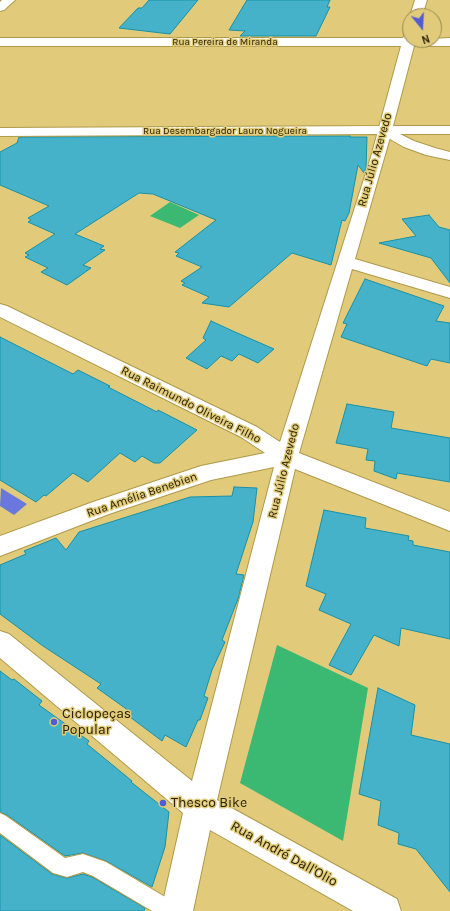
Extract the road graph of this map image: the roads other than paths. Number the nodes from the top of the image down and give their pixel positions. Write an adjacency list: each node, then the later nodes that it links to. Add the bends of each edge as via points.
1 (9, 0): 2 (street)
2 (0, 8)
3 (402, 39): 4 (street, Rua Pereira de Miranda)
4 (0, 42)
5 (407, 48): 6 (street, Rua Júlio Azevedo)
6 (384, 130): 7 (street, Rua Desembargador Lauro Nogueira); 8 (street, Rua Desembargador Lauro Nogueira); 9 (street, via 409,144); 10 (street, Rua Júlio Azevedo)
7 (450, 130)
8 (0, 132)
9 (450, 156)
10 (345, 261): 11 (street); 13 (street, Rua Júlio Azevedo)
11 (450, 293)
12 (0, 310): 13 (street, Rua Raimundo Oliveira Filho, via 249,432)
13 (287, 457): 14 (street, Rua Raimundo Oliveira Filho); 15 (street, Rua Amélia Benebien, via 209,472 101,508); 17 (street, Rua Júlio Azevedo)
14 (450, 522)
15 (0, 546)
16 (0, 642): 17 (street, Rua André Dall'Olio)
17 (200, 806): 20 (street, Rua Júlio Azevedo); 21 (street, Rua André Dall'Olio)
18 (0, 822): 19 (lane, via 60,866 68,868 83,863 100,870)
19 (170, 911)
20 (176, 911)
21 (385, 911)

